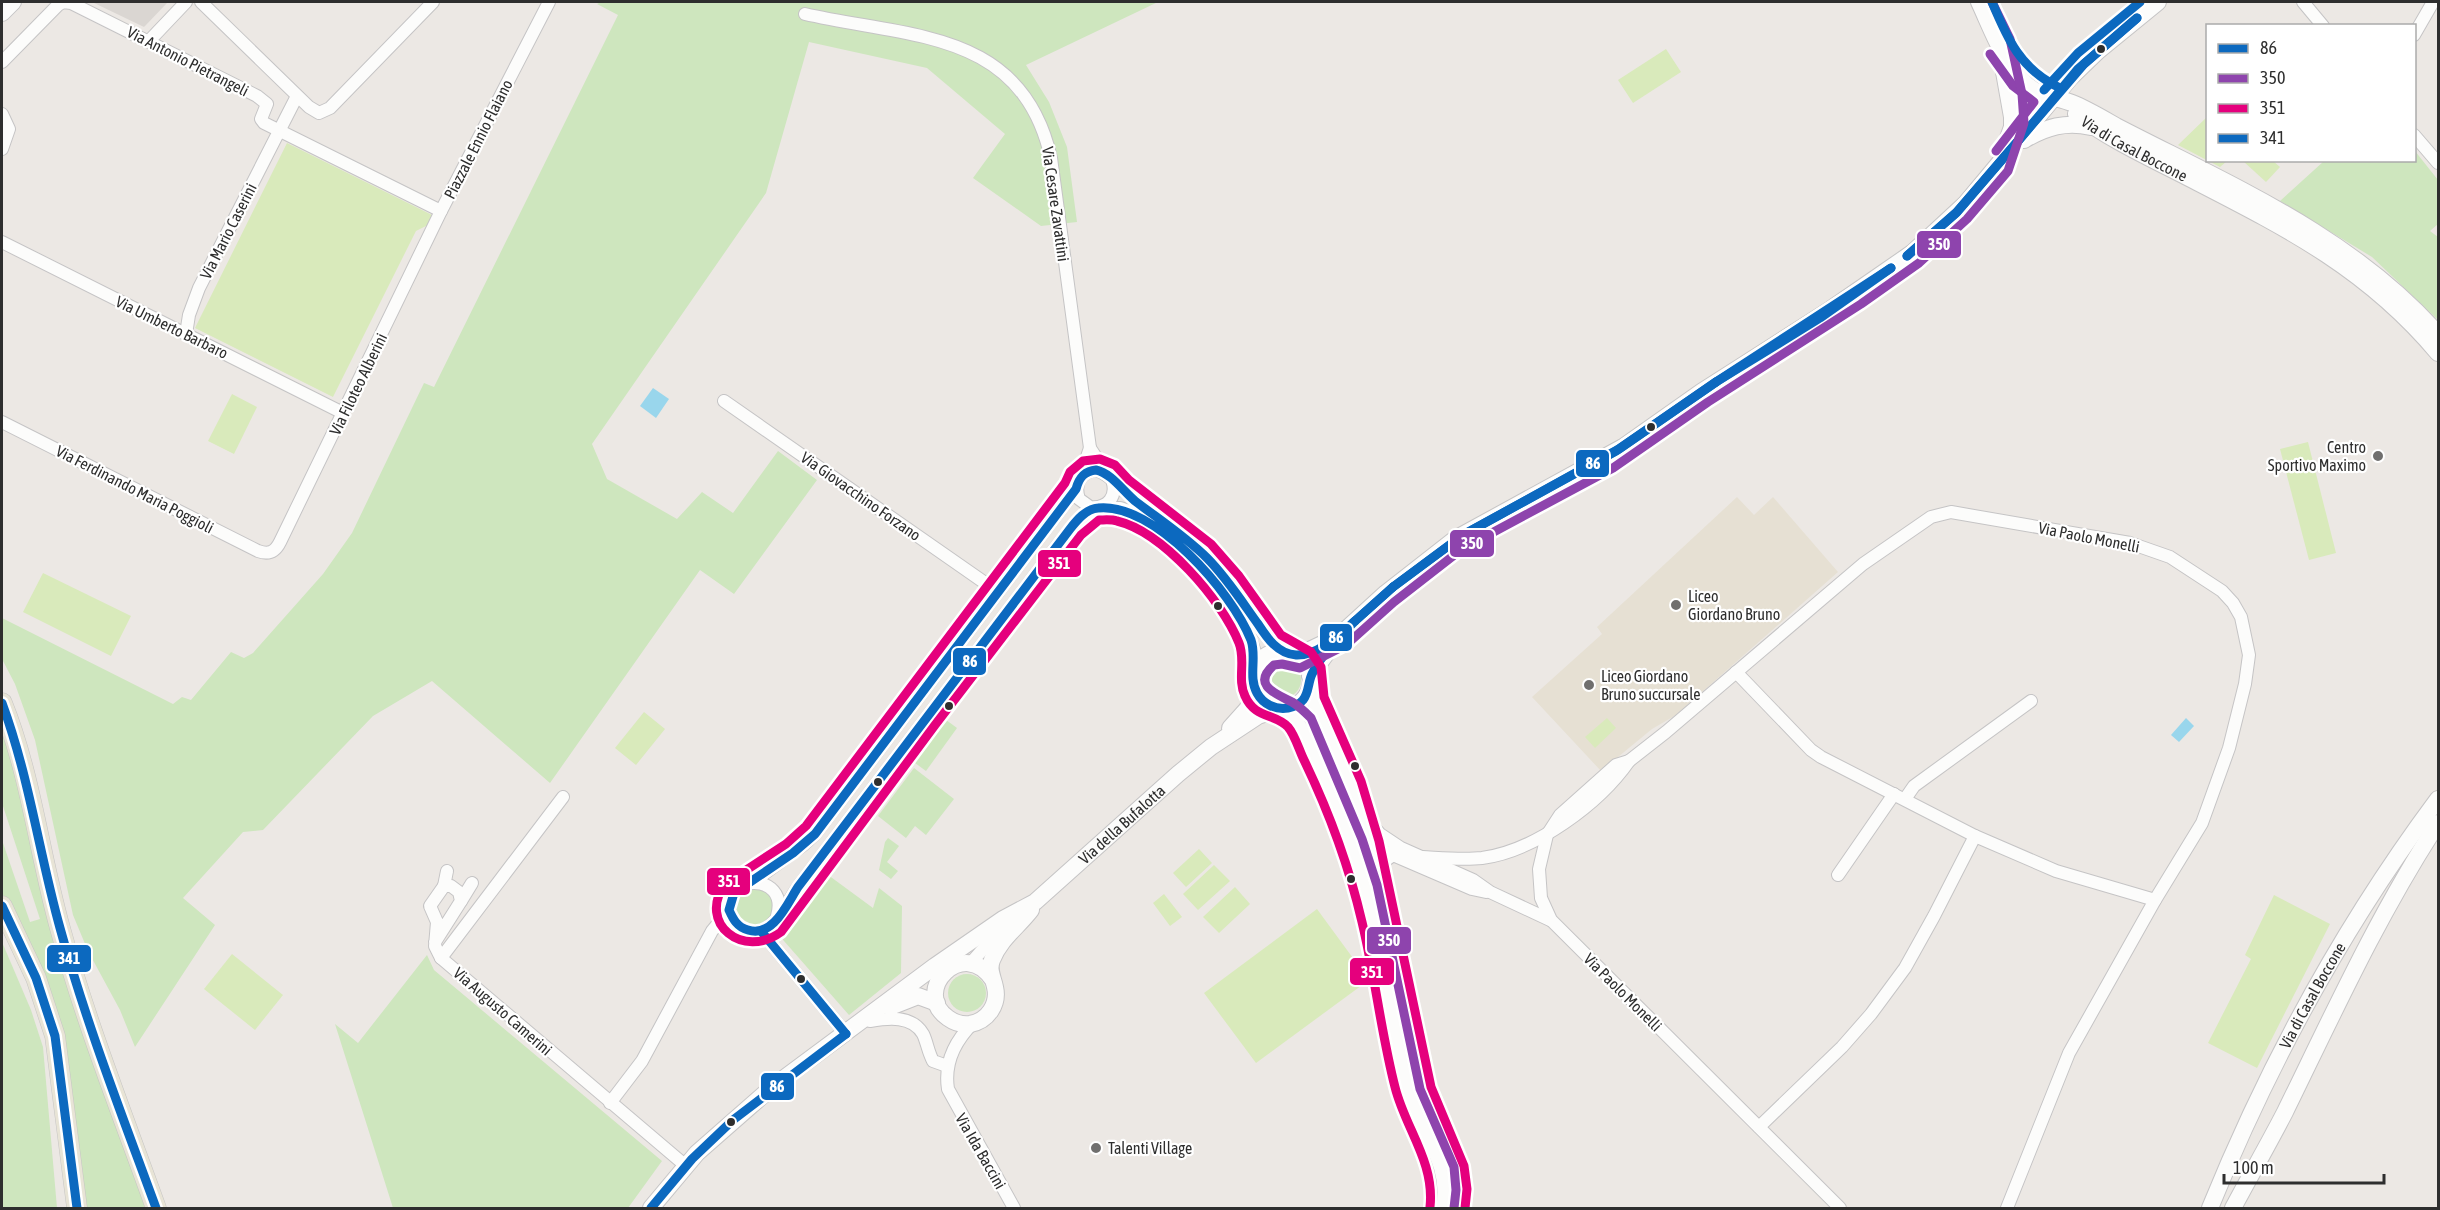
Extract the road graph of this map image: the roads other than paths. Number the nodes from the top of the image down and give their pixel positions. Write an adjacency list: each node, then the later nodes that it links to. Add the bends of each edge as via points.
1 (13, 2): 10 (street)
2 (186, 2): 14 (street)
3 (201, 2): 17 (street)
4 (434, 2): 17 (street, via 330,108 319,113)
5 (549, 2): 27 (street, Piazzale Ennio Flaiano)
6 (1979, 2): 15 (street)
7 (2158, 2): 18 (street, via 2086,62)
8 (2303, 2): 12 (street)
9 (2433, 2): 13 (street)
10 (2, 13)
11 (805, 14): 35 (street, Via Cesare Zavattini, via 955,45 1002,71 1026,99 1041,125 1051,158)
12 (2321, 24)
13 (2416, 33)
14 (149, 41): 16 (street, Via Antonio Pietrangeli, via 65,2); 21 (street, Via Antonio Pietrangeli, via 261,98 267,106 262,121)
15 (1998, 42): 18 (street, via 2025,83); 26 (street, via 2012,117)
16 (2, 62)
17 (297, 96): 21 (street, Via Mario Caserini)
18 (2053, 98): 20 (street, Via di Casal Boccone); 23 (street); 30 (street, Via di Casal Boccone, via 2085,110 2309,227 2377,275)
19 (2, 114): 24 (street, via 9,131)
20 (2094, 128): 23 (street, via 2054,126); 31 (street, Via di Casal Boccone, via 2333,257 2383,296)
21 (278, 131): 27 (street, Piazzale Ennio Flaiano); 29 (street, Via Mario Caserini, via 199,288)
22 (2416, 136): 25 (street)
23 (2015, 145): 26 (street)
24 (2, 149)
25 (2439, 164)
26 (1998, 165): 41 (street, via 1959,210 1892,267 1623,447 1455,539)
27 (441, 211): 33 (street, Via Filoteo Alberini)
28 (2, 242): 29 (street, Via Umberto Barbaro)
29 (186, 334): 33 (street, Via Umberto Barbaro)
30 (2439, 334)
31 (2439, 353)
32 (724, 401): 40 (street, Via Giovacchino Forzano)
33 (343, 413): 39 (street, Via Filoteo Alberini, via 280,542)
34 (2, 422): 39 (street, Via Ferdinando Maria Poggioli, via 258,551)
35 (1090, 448): 36 (street, Via Cesare Zavattini); 37 (street, Via Cesare Zavattini)
36 (1110, 478): 37 (street, via 1091,471); 38 (street, via 1113,496); 42 (street, Via Cesare Zavattini, via 1203,554 1269,640)
37 (1078, 484): 38 (street, via 1083,504); 40 (street, Via Cesare Zavattini)
38 (1097, 508): 44 (street, via 1120,508 1135,513 1197,563 1229,601 1249,635 1255,657); 77 (street, via 1080,519 1057,546)
39 (270, 553)
40 (998, 592): 68 (street, Via Cesare Zavattini, via 812,837)
41 (1340, 635): 42 (street); 45 (street)
42 (1290, 654): 44 (street, via 1272,653 1257,666); 45 (street, via 1306,664)
43 (1736, 672): 55 (street, via 1811,750); 59 (street, Via Paolo Monelli); 71 (street, Via Paolo Monelli, via 1848,575 1939,513 1960,513 2130,543 2170,557 2222,591 2233,603 2241,617 2249,655 2229,748 2214,791 2197,832)
44 (1254, 675): 46 (street)
45 (1310, 682): 49 (street, via 1298,704); 51 (street, via 1320,719)
46 (1256, 692): 49 (street, via 1265,704); 50 (street, Via della Bufalotta, via 1243,714)
47 (2031, 701): 55 (street)
48 (2, 703): 95 (main road, via 25,775 59,926)
49 (1279, 709): 50 (street, Via della Bufalotta, via 1258,716); 52 (street, via 1300,724)
50 (1211, 747): 73 (street, Via della Bufalotta)
51 (1340, 761): 52 (street); 57 (street)
52 (1322, 771): 53 (street)
53 (1328, 785): 61 (street, via 1343,804 1356,836); 98 (street, via 1366,889 1409,1093 1442,1168)
54 (563, 797): 81 (street, Via Augusto Camerini)
55 (1899, 797): 60 (street); 66 (street)
56 (2439, 798): 102 (street, Via di Casal Boccone, via 2369,897 2322,974 2283,1047)
57 (1358, 810): 61 (street); 63 (street, via 1386,839)
58 (2439, 823): 103 (street, Via di Casal Boccone, via 2410,866 2351,975)
59 (1548, 835): 63 (street, via 1482,858); 78 (street, Via Paolo Monelli, via 1539,878 1543,906)
60 (1975, 836): 71 (street, via 2056,871); 92 (street, via 1905,968 1842,1047)
61 (1367, 844): 62 (street); 65 (street)
62 (1393, 855): 65 (street); 70 (street, via 1472,889)
63 (1422, 857): 70 (street)
64 (447, 872): 69 (street)
65 (1373, 873): 99 (street, via 1419,1092 1452,1169)
66 (1838, 875)
67 (472, 883): 72 (street)
68 (751, 883): 76 (street, via 733,894); 77 (street, via 762,884 774,892)
69 (444, 886): 72 (street, via 457,890); 80 (street, via 430,906 437,922)
70 (1490, 892): 78 (street)
71 (2155, 900): 101 (street, Via Paolo Monelli, via 2069,1053)
72 (461, 901): 80 (street)
73 (1035, 902): 75 (street, Via della Bufalotta); 84 (street, Via della Bufalotta, via 999,946 990,967)
74 (2, 906): 94 (main road, via 36,978 55,1036)
75 (1016, 912): 82 (street, Via della Bufalotta); 85 (street, Via della Bufalotta)
76 (730, 915): 79 (street, via 743,929); 91 (street, via 712,931 642,1061)
77 (777, 916): 79 (street)
78 (1551, 920): 92 (street, Via Paolo Monelli)
79 (761, 931): 89 (street)
80 (435, 942): 81 (street)
81 (441, 958): 91 (street, Via Augusto Camerini)
82 (970, 964): 83 (street, Via della Bufalotta, via 954,966); 84 (street, via 984,970)
83 (943, 973): 85 (street, Via della Bufalotta); 86 (street, via 935,990)
84 (993, 980): 88 (street, Via della Bufalotta, via 993,1008)
85 (901, 990): 89 (street, Via della Bufalotta)
86 (937, 1003): 87 (street, Via della Bufalotta, via 922,997 909,998); 88 (street, via 952,1021)
87 (870, 1021): 89 (street, Via della Bufalotta); 90 (street, via 894,1018 911,1023 923,1034 933,1061)
88 (973, 1023): 90 (street, via 958,1040)
89 (846, 1034): 93 (street, Via della Bufalotta, via 759,1097)
90 (947, 1066): 97 (street, Via Ida Baccini, via 949,1093)
91 (610, 1103): 93 (street, Via Augusto Camerini)
92 (1759, 1127): 100 (street, Via Paolo Monelli)
93 (686, 1166): 96 (street, Via della Bufalotta)
94 (77, 1209)
95 (156, 1209)
96 (651, 1209)
97 (1014, 1209)
98 (1442, 1209)
99 (1453, 1209)
100 (1840, 1209)
101 (2007, 1209)
102 (2210, 1209)
103 (2233, 1209)

